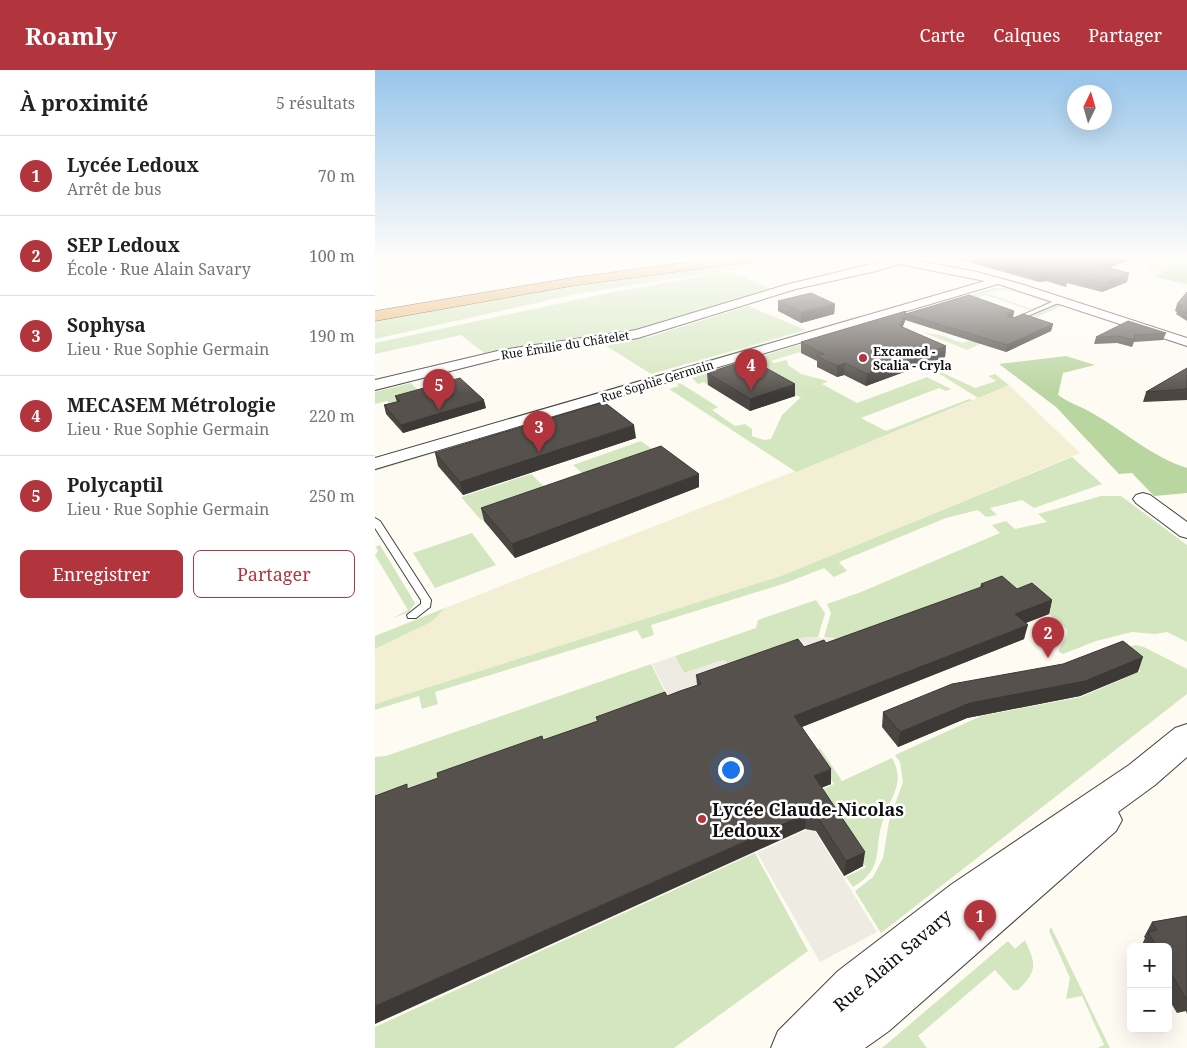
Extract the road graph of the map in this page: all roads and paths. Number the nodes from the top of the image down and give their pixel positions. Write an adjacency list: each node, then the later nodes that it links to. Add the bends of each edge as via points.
1 (445, 303): 6 (highway)
2 (738, 303): 9 (street, Rue Émilie du Châtelet, via 655,331 503,356)
3 (920, 303): 10 (street, Rue Sophie Germain)
4 (1055, 303): 7 (lane)
5 (1069, 303): 8 (street)
6 (375, 317)
7 (1010, 322)
8 (1187, 342)
9 (375, 385)
10 (375, 464)
11 (1143, 498): 13 (street)
12 (375, 522): 14 (lane, via 426,600 426,605)
13 (1187, 532)
14 (412, 615)
15 (1187, 737): 16 (street, Rue Alain Savary)
16 (1142, 775): 17 (street, Rue Alain Savary, via 966,898 854,987); 18 (street, Rue Alain Savary, via 1128,798 1009,901 873,1016)
17 (795, 1048)
18 (824, 1048)

